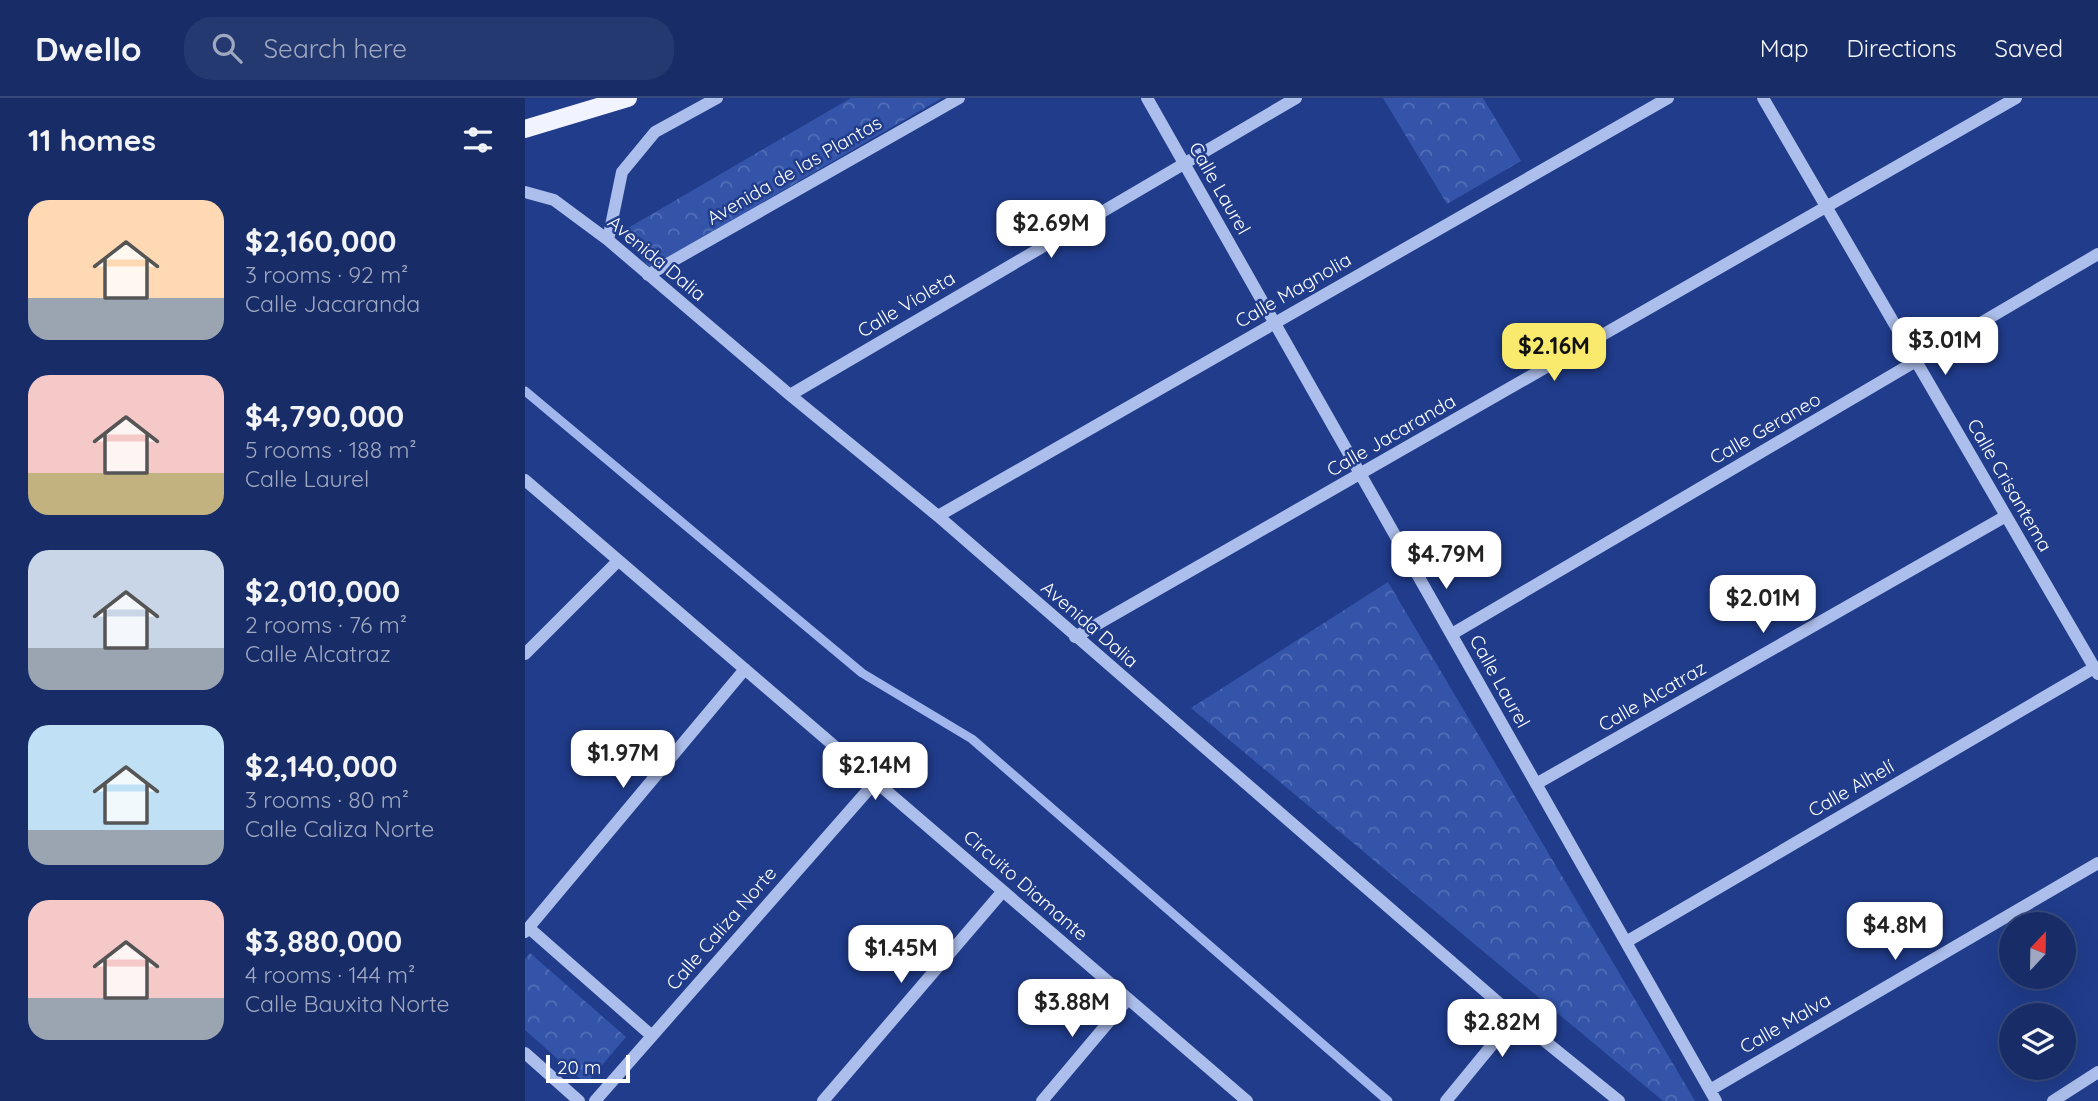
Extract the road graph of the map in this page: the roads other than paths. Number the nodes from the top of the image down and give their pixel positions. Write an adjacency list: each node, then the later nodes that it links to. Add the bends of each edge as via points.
1 (628, 98): 9 (main road)
2 (717, 98): 13 (street, via 655,132 622,172)
3 (959, 98): 15 (street, Avenida de las Plantas)
4 (1147, 98): 10 (street, Calle Laurel)
5 (1296, 98): 10 (street, Calle Violeta)
6 (1668, 98): 16 (street, Calle Magnolia)
7 (1763, 98): 12 (street, Calle Crisantema)
8 (2016, 98): 12 (street, Calle Jacaranda)
9 (525, 129)
10 (1184, 163): 16 (street, Calle Laurel); 18 (street, Calle Violeta)
11 (525, 192): 13 (street, Avenida Dalia, via 554,200)
12 (1827, 208): 17 (street, Calle Crisantema); 19 (street, Calle Jacaranda)
13 (608, 240): 15 (street, Avenida Dalia)
14 (2098, 254): 17 (street, Calle Geraneo)
15 (648, 275): 18 (street, Avenida Dalia)
16 (1275, 323): 19 (street, Calle Laurel); 21 (street, Calle Magnolia)
17 (1916, 362): 22 (street, Calle Crisantema); 24 (street, Calle Geraneo)
18 (790, 395): 21 (street, Avenida Dalia)
19 (1361, 475): 24 (street, Calle Laurel); 25 (street, Calle Jacaranda)
20 (525, 480): 23 (street, Circuito Diamante)
21 (938, 516): 25 (street, Avenida Dalia)
22 (2006, 516): 28 (street, Calle Crisantema); 30 (street, Calle Alcatraz)
23 (618, 561): 26 (street); 27 (street, Circuito Diamante)
24 (1452, 635): 30 (street, Calle Laurel)
25 (1075, 637): 36 (street, Avenida Dalia)
26 (525, 654)
27 (745, 668): 29 (street, Circuito Diamante); 33 (street)
28 (2096, 671): 34 (street, Calle Alhelí)
29 (876, 781): 32 (street, Circuito Diamante); 37 (street, Calle Caliza Norte)
30 (1536, 784): 34 (street, Calle Laurel)
31 (2098, 863): 40 (street, Calle Malva)
32 (1003, 891): 35 (street, Circuito Diamante); 43 (street)
33 (527, 930): 37 (street)
34 (1626, 942): 40 (street, Calle Laurel)
35 (1128, 999): 44 (street); 45 (street, Circuito Diamante)
36 (1515, 1017): 46 (street); 47 (street, Avenida Dalia)
37 (652, 1036): 42 (street, Calle Caliza Norte)
38 (525, 1053): 41 (street)
39 (2098, 1072): 48 (street)
40 (1713, 1095)
41 (579, 1101)
42 (596, 1101)
43 (823, 1101)
44 (1042, 1101)
45 (1247, 1101)
46 (1446, 1101)
47 (1619, 1101)
48 (2053, 1101)

